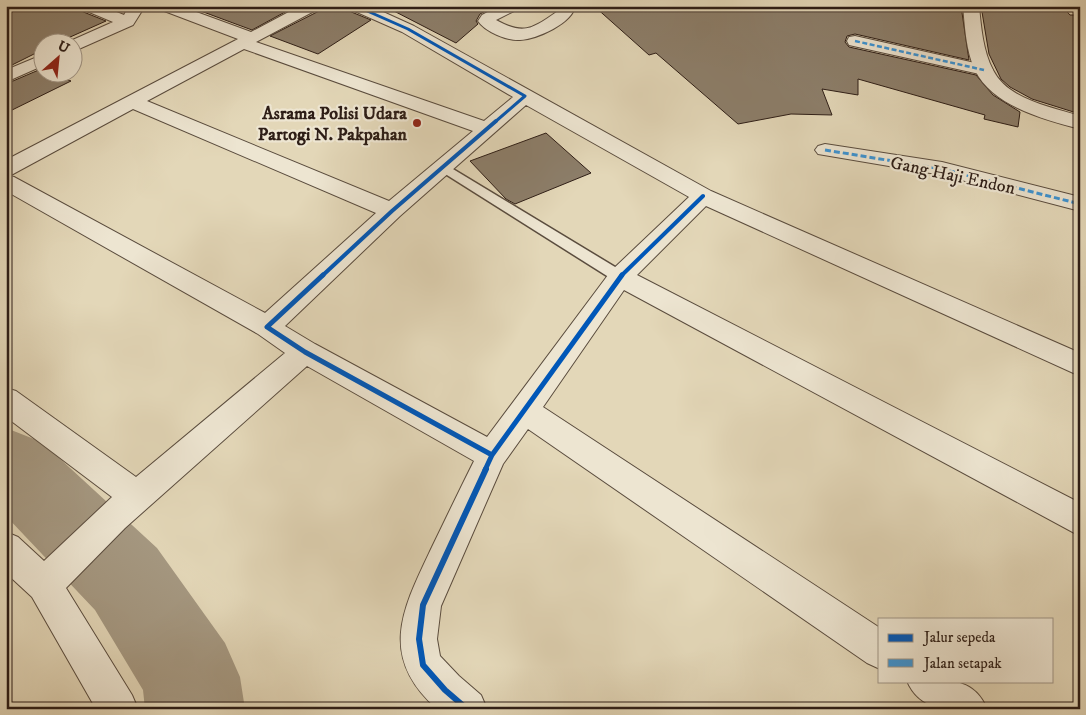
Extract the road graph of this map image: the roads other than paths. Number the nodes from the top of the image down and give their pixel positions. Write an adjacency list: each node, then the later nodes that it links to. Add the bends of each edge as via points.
1 (88, 6): 9 (street)
2 (137, 6): 9 (street)
3 (165, 6): 10 (street)
4 (312, 6): 10 (street)
5 (356, 6): 16 (street, via 408,29)
6 (512, 6): 7 (street, via 486,21 513,35 522,36 566,14)
7 (567, 6)
8 (971, 6): 14 (street, via 975,40)
9 (127, 22): 12 (street)
10 (247, 40): 17 (street); 19 (street)
11 (855, 41): 14 (street)
12 (82, 42)
13 (32, 65): 15 (street)
14 (984, 70): 18 (street, via 1002,91 1018,101)
15 (6, 77)
16 (525, 96): 19 (street); 24 (street)
17 (132, 102): 22 (street); 26 (street)
18 (1080, 123)
19 (487, 129): 21 (street)
20 (825, 150): 25 (street, Gang Haji Endon, via 942,169)
21 (442, 167): 26 (street); 27 (lane)
22 (6, 169)
23 (6, 182): 28 (street)
24 (703, 196): 27 (street); 30 (street)
25 (1080, 204)
26 (392, 211): 28 (street)
27 (620, 277): 32 (street); 35 (street)
28 (267, 327): 29 (street)
29 (305, 352): 33 (street); 34 (street)
30 (1080, 365)
31 (6, 400): 34 (street)
32 (524, 411): 33 (street); 38 (street)
33 (492, 455): 41 (street, via 423,605 419,639 423,665)
34 (125, 507): 37 (street)
35 (1080, 520)
36 (6, 549): 37 (street)
37 (52, 578): 40 (street)
38 (878, 649)
39 (927, 682): 42 (street)
40 (118, 709)
41 (466, 709)
42 (967, 709)

